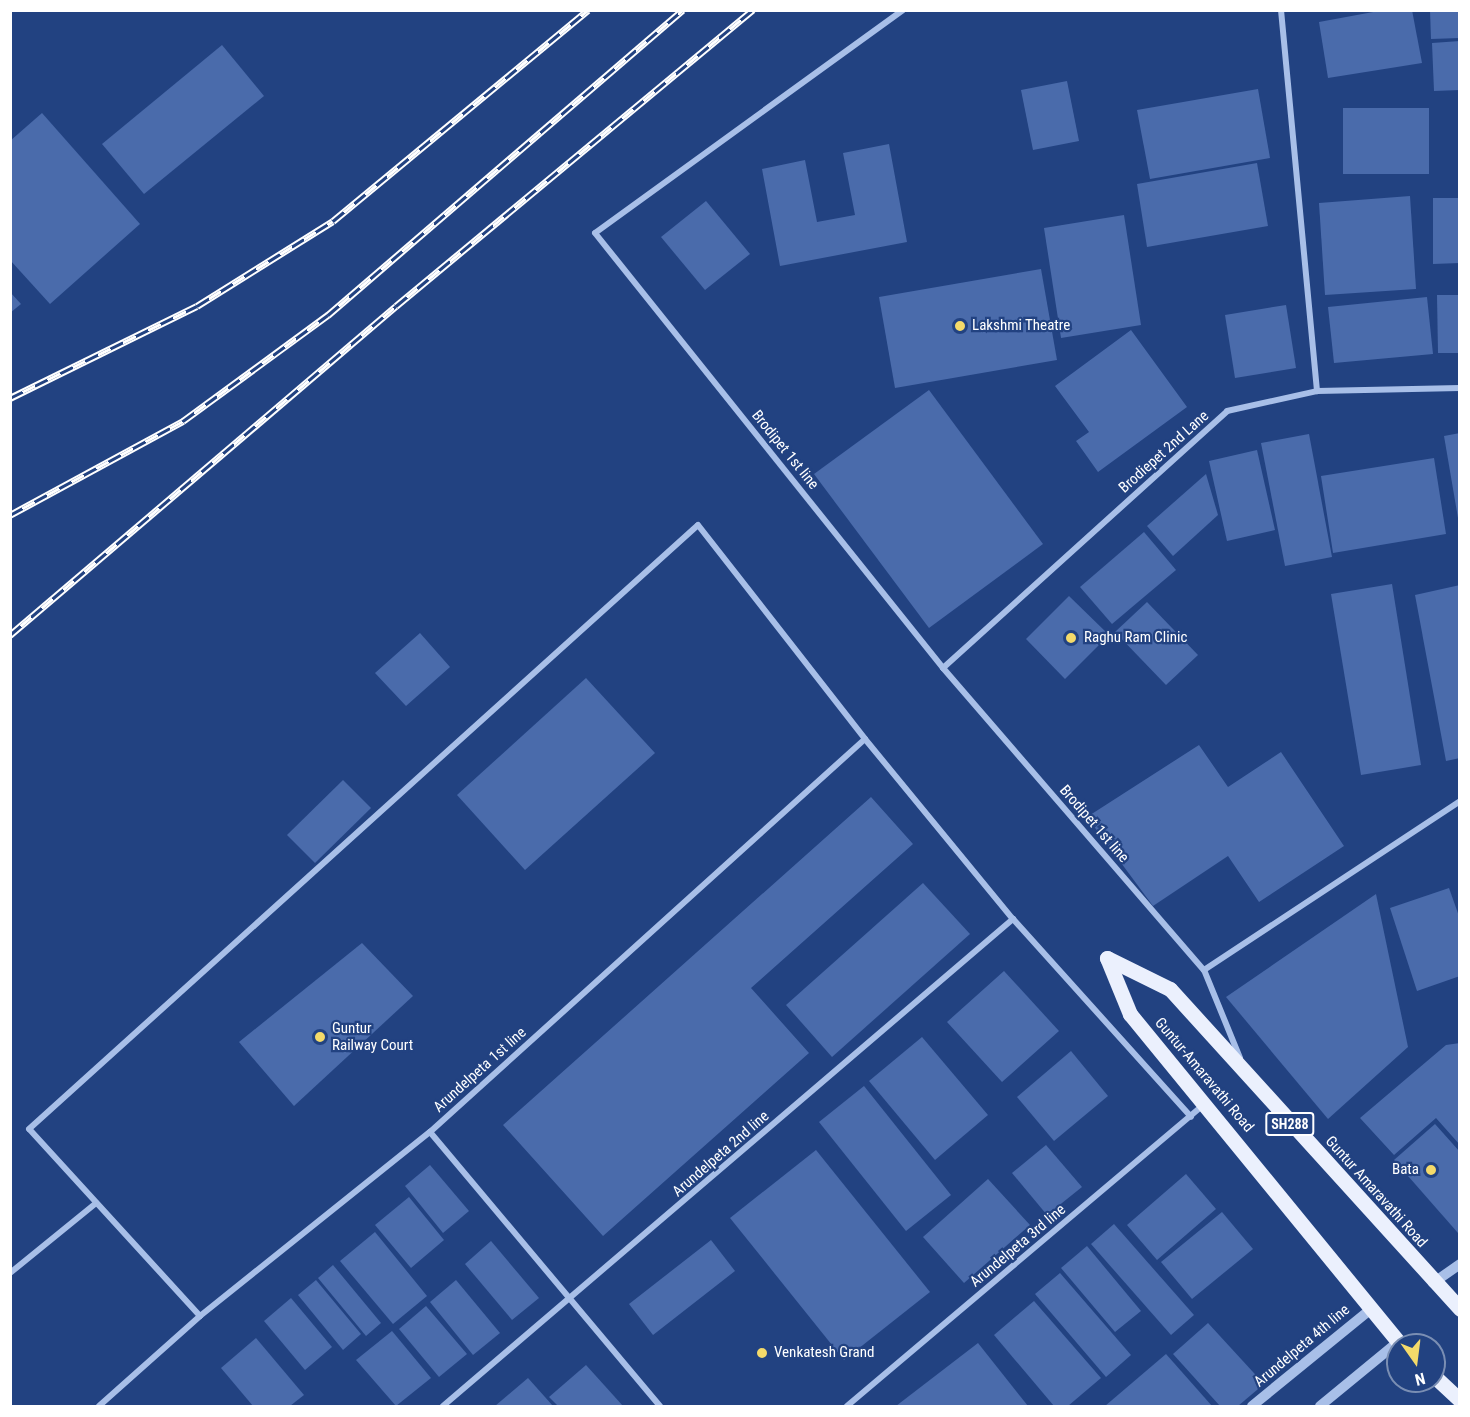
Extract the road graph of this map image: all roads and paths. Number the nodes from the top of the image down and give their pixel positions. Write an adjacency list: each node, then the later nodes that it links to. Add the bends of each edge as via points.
1 (903, 10): 5 (street, Brodipet 1st line, via 595,233)
2 (1281, 10): 4 (street)
3 (1460, 388): 4 (street, Brodiepet 2nd Lane)
4 (1317, 391): 5 (street, Brodiepet 2nd Lane, via 1227,411)
5 (943, 668): 10 (street, Brodipet 1st line)
6 (865, 739): 8 (street); 14 (street, Arundelpeta 1st line); 15 (street, via 698,525 29,1129)
7 (1460, 801): 10 (street)
8 (1013, 919): 13 (street); 19 (street, Arundelpeta 2nd line)
9 (1107, 958): 11 (main road, Guntur Amaravathi Road / SH288, via 1170,989); 12 (main road, Guntur-Amaravathi Road / SH288, via 1130,1014)
10 (1204, 970): 11 (street, Brodipet 1st line)
11 (1247, 1076): 18 (main road, Guntur Amaravathi Road / SH288)
12 (1205, 1104): 13 (street, Arundelpeta 3rd line); 20 (main road, Guntur-Amaravathi Road / SH288)
13 (1191, 1117): 30 (street, Arundelpeta 3rd line)
14 (430, 1131): 19 (street); 22 (street, Arundelpeta 1st line)
15 (96, 1203): 17 (street); 22 (street)
16 (1460, 1264): 18 (street)
17 (10, 1273)
18 (1433, 1283): 21 (main road, Guntur Amaravathi Road / SH288)
19 (568, 1300): 28 (street, Arundelpeta 2nd line); 29 (street)
20 (1371, 1308): 23 (main road, Guntur-Amaravathi Road / SH288); 31 (street, Arundelpeta 4th line)
21 (1460, 1309)
22 (200, 1316): 27 (street, Arundelpeta 1st line)
23 (1391, 1333)
24 (1386, 1355): 32 (street)
25 (1446, 1387): 26 (main road)
26 (1460, 1400)
27 (99, 1407)
28 (443, 1407)
29 (660, 1407)
30 (847, 1407)
31 (1252, 1407)
32 (1320, 1407)

